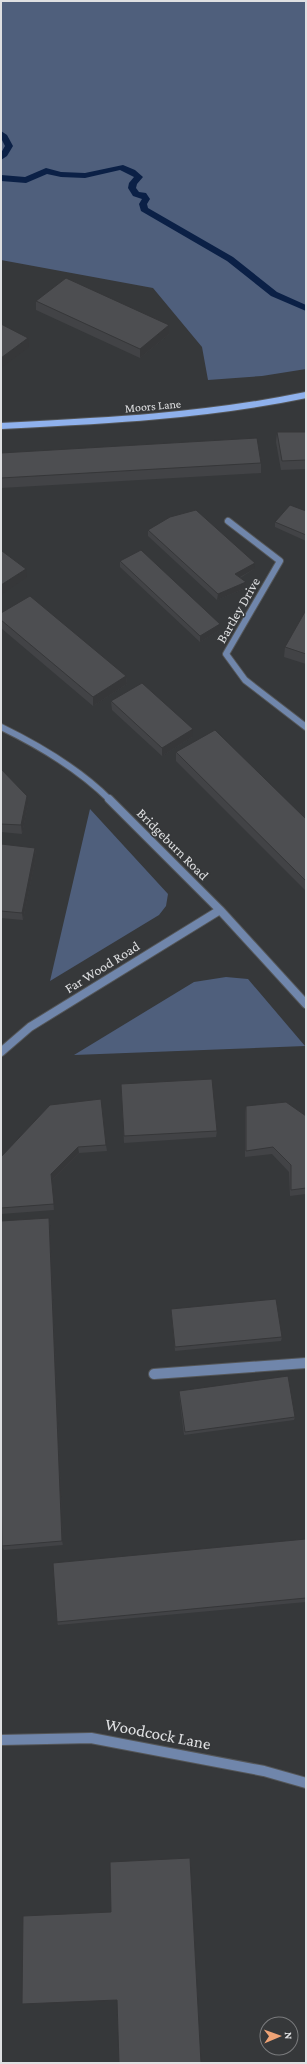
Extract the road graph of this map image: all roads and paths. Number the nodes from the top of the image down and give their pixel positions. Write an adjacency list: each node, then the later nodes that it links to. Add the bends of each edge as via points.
1 (306, 395): 2 (street, Moors Lane, via 254,406 137,419)
2 (1, 426)
3 (228, 521): 5 (street, Bartley Drive, via 280,562 226,654 246,680)
4 (1, 727): 6 (street, Bridgeburn Road, via 37,745 95,785)
5 (306, 727)
6 (220, 910): 7 (street, Bridgeburn Road); 8 (street, Far Wood Road, via 30,1027)
7 (306, 1004)
8 (1, 1052)
9 (306, 1363): 10 (street)
10 (154, 1374)
11 (1, 1740): 12 (street, Woodcock Lane, via 91,1738 264,1771)
12 (306, 1783)

